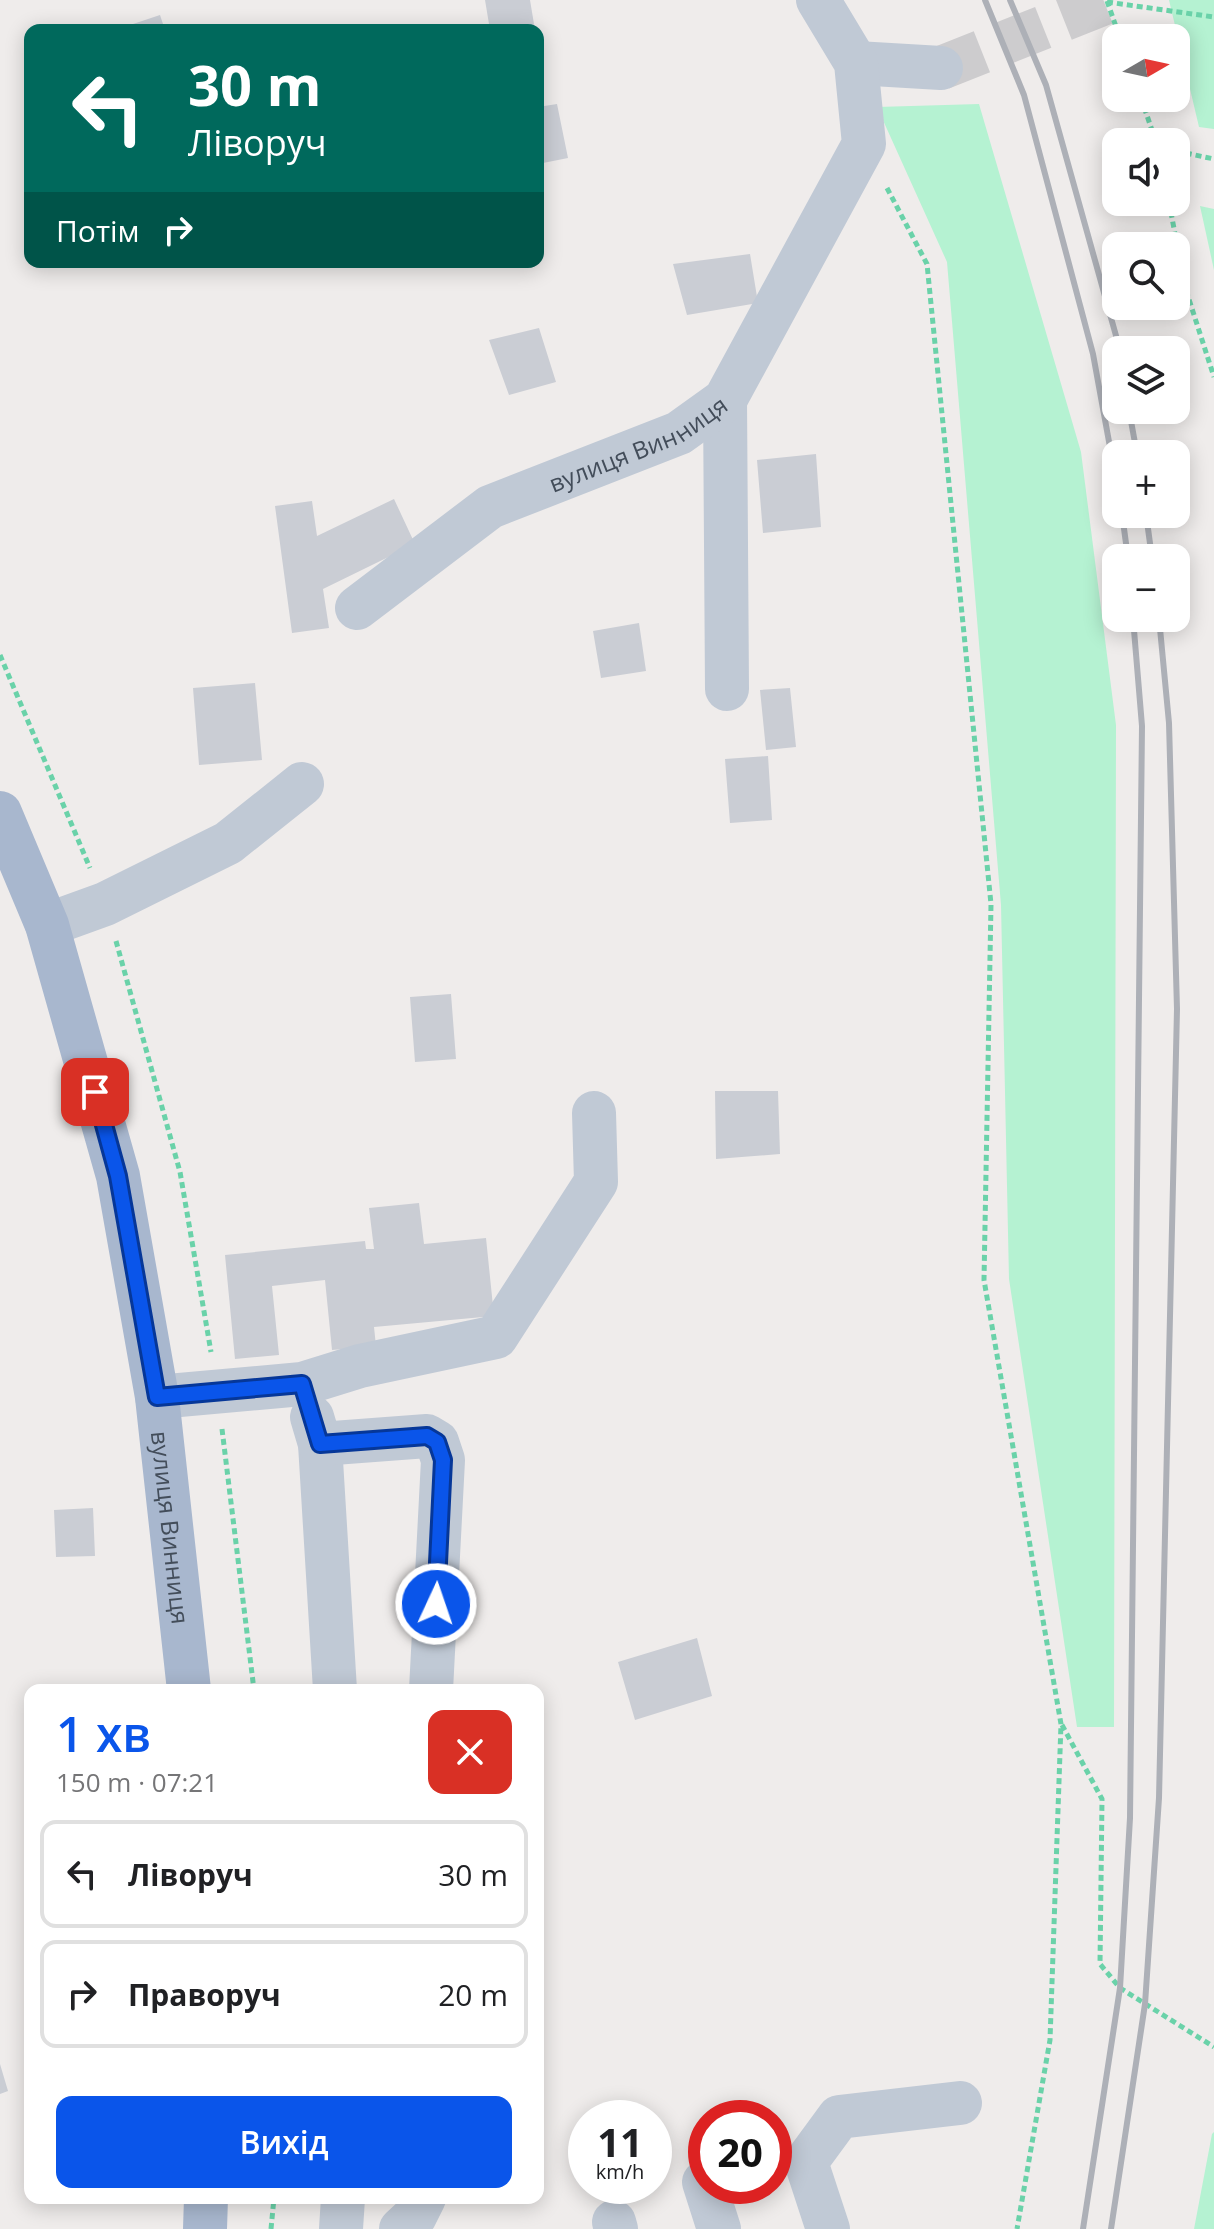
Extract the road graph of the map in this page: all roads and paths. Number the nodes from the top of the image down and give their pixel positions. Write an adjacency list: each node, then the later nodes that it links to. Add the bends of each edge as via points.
1 (818, 0): 5 (street)
2 (1107, 1): 3 (path); 4 (path)
3 (1214, 17)
4 (1115, 24)
5 (856, 63): 6 (street); 7 (street)
6 (941, 68)
7 (864, 144): 12 (street, вулиця Винниця); 25 (path, via 927,264 991,904 984,1280)
8 (1190, 154): 9 (path)
9 (1214, 159)
10 (1172, 216): 11 (path, via 1185,287)
11 (1214, 377)
12 (725, 400): 13 (street, вулиця Винниця, via 679,433 490,507); 14 (street)
13 (357, 608)
14 (727, 689)
15 (302, 784): 17 (street, via 228,843 105,904)
16 (0, 813): 17 (main road, вулиця Винниця)
17 (47, 925): 20 (main road, вулиця Винниця, via 118,1176)
18 (594, 1113): 19 (street, via 596,1182 496,1337)
19 (302, 1384): 20 (street); 21 (street)
20 (157, 1397): 22 (main road, вулиця Винниця)
21 (320, 1444): 23 (street); 24 (street, via 427,1436 437,1442 443,1460)
22 (188, 1684)
23 (335, 1684)
24 (431, 1684)
25 (1061, 1724): 26 (path, via 1102,1799 1100,1964 1120,1988); 39 (path, via 1050,2040)
26 (1214, 2047)
27 (960, 2103): 38 (street, via 839,2117 806,2162)
28 (206, 2204): 33 (main road)
29 (273, 2204): 34 (path)
30 (343, 2204): 35 (street)
31 (421, 2204): 36 (street)
32 (711, 2204): 37 (street)
33 (205, 2229)
34 (271, 2229)
35 (341, 2229)
36 (401, 2229)
37 (719, 2229)
38 (828, 2229)
39 (1017, 2229)

